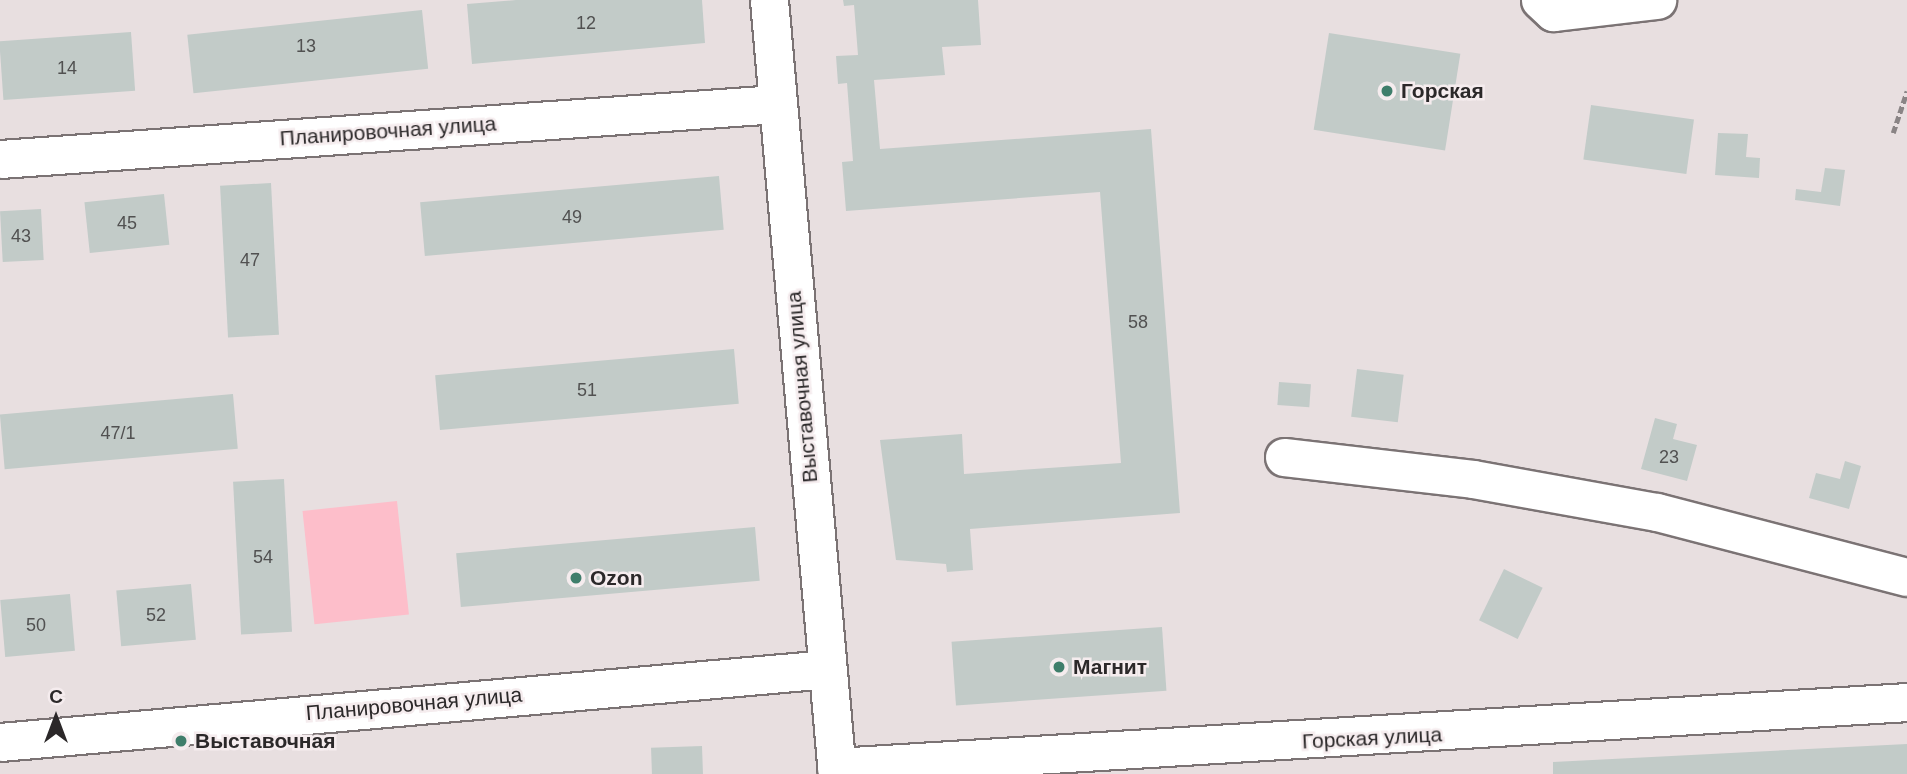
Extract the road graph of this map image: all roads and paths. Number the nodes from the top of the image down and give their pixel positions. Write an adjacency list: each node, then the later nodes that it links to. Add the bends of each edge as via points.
1 (769, 0): 5 (street, Выставочная улица)
2 (1540, 0): 3 (street, via 1553,12)
3 (1657, 0)
4 (1907, 91): 6 (path)
5 (776, 104): 7 (street, Планировочная улица); 10 (street, Выставочная улица)
6 (1894, 133)
7 (0, 159)
8 (1284, 457): 9 (street, via 1473,479 1657,512)
9 (1907, 577)
10 (828, 669): 12 (street, Планировочная улица); 13 (street, Выставочная улица)
11 (1907, 702): 13 (street, Горская улица)
12 (0, 742)
13 (837, 771)

